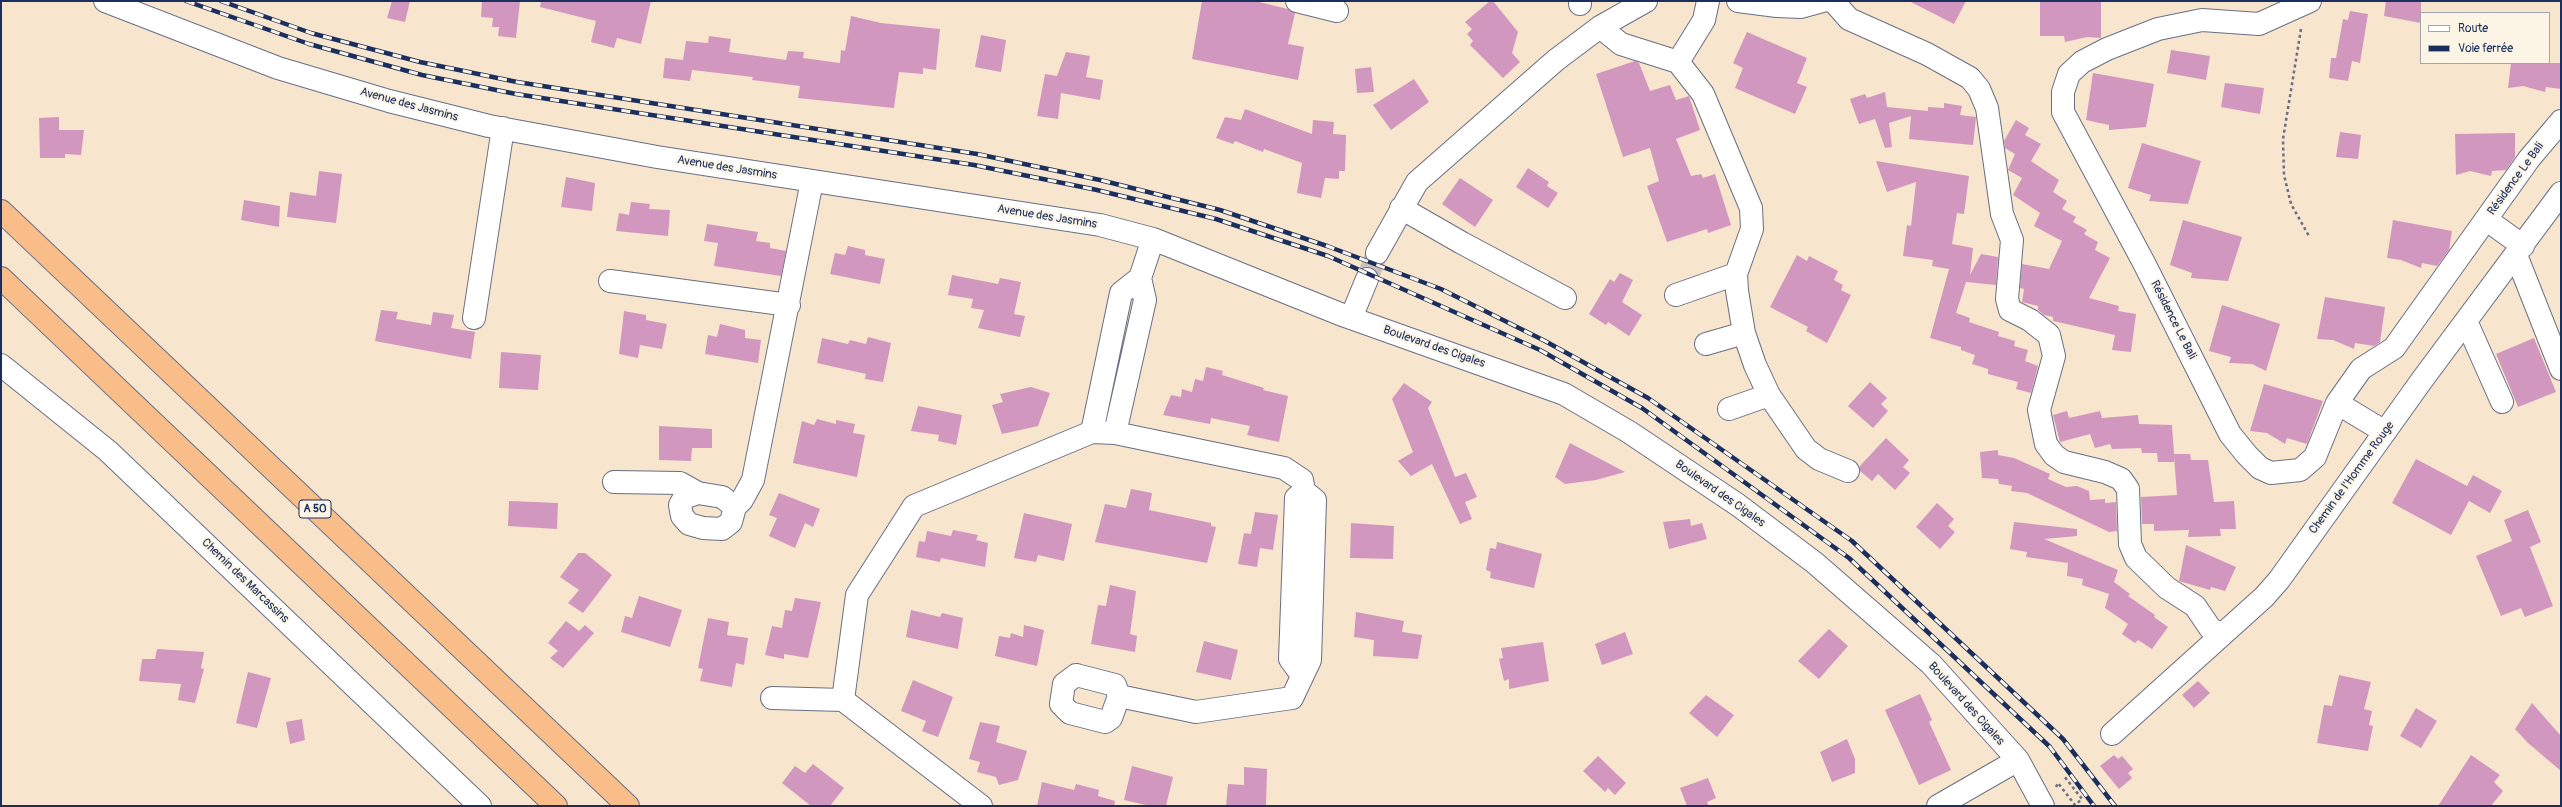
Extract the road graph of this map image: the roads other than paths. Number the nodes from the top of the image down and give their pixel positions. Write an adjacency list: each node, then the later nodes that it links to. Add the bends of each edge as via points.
1 (106, 1): 13 (street, Avenue des Jasmins, via 278,68 389,101)
2 (1297, 1): 9 (street)
3 (1646, 1): 10 (street)
4 (1708, 1): 11 (street, via 1704,20)
5 (1738, 1): 6 (street, via 1802,7)
6 (1823, 1)
7 (1833, 1): 48 (street, via 1849,19 1927,54 1970,78 1978,89 1987,108 2002,214 2012,240 2007,299 2010,310 2049,335 2054,356 2039,410 2046,444 2054,455 2064,462 2105,472 2121,479 2128,489 2130,544 2136,558 2168,588 2195,606 2210,628)
8 (2309, 1): 39 (street, Résidence Le Bali, via 2259,24 2202,20 2158,29 2107,49 2082,62 2069,74 2063,92 2063,112 2144,263 2230,434 2247,456 2260,468 2271,473 2300,470 2315,457)
9 (1337, 11)
10 (1600, 27): 11 (street, via 1621,44); 16 (street, via 1556,60 1417,182)
11 (1678, 62): 22 (street, via 1703,94 1750,208 1752,229)
12 (2561, 121): 18 (street, Résidence Le Bali, via 2529,159)
13 (503, 128): 14 (street, Avenue des Jasmins, via 656,157); 30 (street)
14 (812, 181): 19 (street, Avenue des Jasmins, via 1100,225); 29 (street)
15 (2561, 193): 20 (street, Chemin de l'Homme Rouge)
16 (1401, 208): 21 (street); 28 (street)
17 (1, 211): 56 (highway, A 50)
18 (2487, 220): 20 (street, Résidence Le Bali); 39 (street, Résidence Le Bali, via 2394,348 2361,369)
19 (1153, 239): 24 (street); 31 (street, Avenue des Jasmins)
20 (2519, 251): 32 (street, Chemin de l'Homme Rouge); 36 (street)
21 (1377, 253)
22 (1736, 274): 27 (street); 33 (street, via 1736,292)
23 (1, 278): 55 (highway)
24 (1140, 278): 41 (street, via 1121,293); 43 (street, via 1144,300)
25 (1367, 279): 31 (street)
26 (610, 281): 29 (street)
27 (1676, 295)
28 (1565, 298)
29 (788, 305): 47 (street, via 753,480)
30 (474, 318)
31 (1352, 318): 53 (street, Boulevard des Cigales, via 1564,394 1629,432 1738,505 1815,563 1931,664)
32 (2466, 321): 38 (street); 42 (street, Chemin de l'Homme Rouge)
33 (1744, 333): 34 (street); 37 (street)
34 (1706, 344)
35 (1, 365): 54 (street, Chemin des Marcassins, via 108,451)
36 (2561, 369)
37 (1769, 396): 40 (street); 44 (street, via 1806,449 1819,459)
38 (2502, 402)
39 (2337, 403): 42 (street)
40 (1729, 409)
41 (1092, 432): 43 (street); 51 (street, via 914,506 857,595)
42 (2385, 432): 48 (street, Chemin de l'Homme Rouge, via 2279,580 2264,597)
43 (1115, 434): 49 (street, via 1284,468 1302,480 1304,491 1296,498 1290,660 1302,674 1292,698 1196,712)
44 (1848, 471)
45 (614, 482): 46 (street, via 680,483)
46 (698, 493): 47 (street, via 722,497); 47 (street, via 684,498 680,505 682,516 689,524 722,529 731,522)
47 (735, 507)
48 (2221, 635): 52 (street, Chemin de l'Homme Rouge)
49 (1119, 696)
50 (772, 698): 51 (street)
51 (843, 700): 57 (street)
52 (2112, 734)
53 (2018, 760): 58 (street); 59 (street, Boulevard des Cigales)
54 (480, 806)
55 (556, 806)
56 (628, 806)
57 (981, 806)
58 (1938, 806)
59 (2043, 806)

